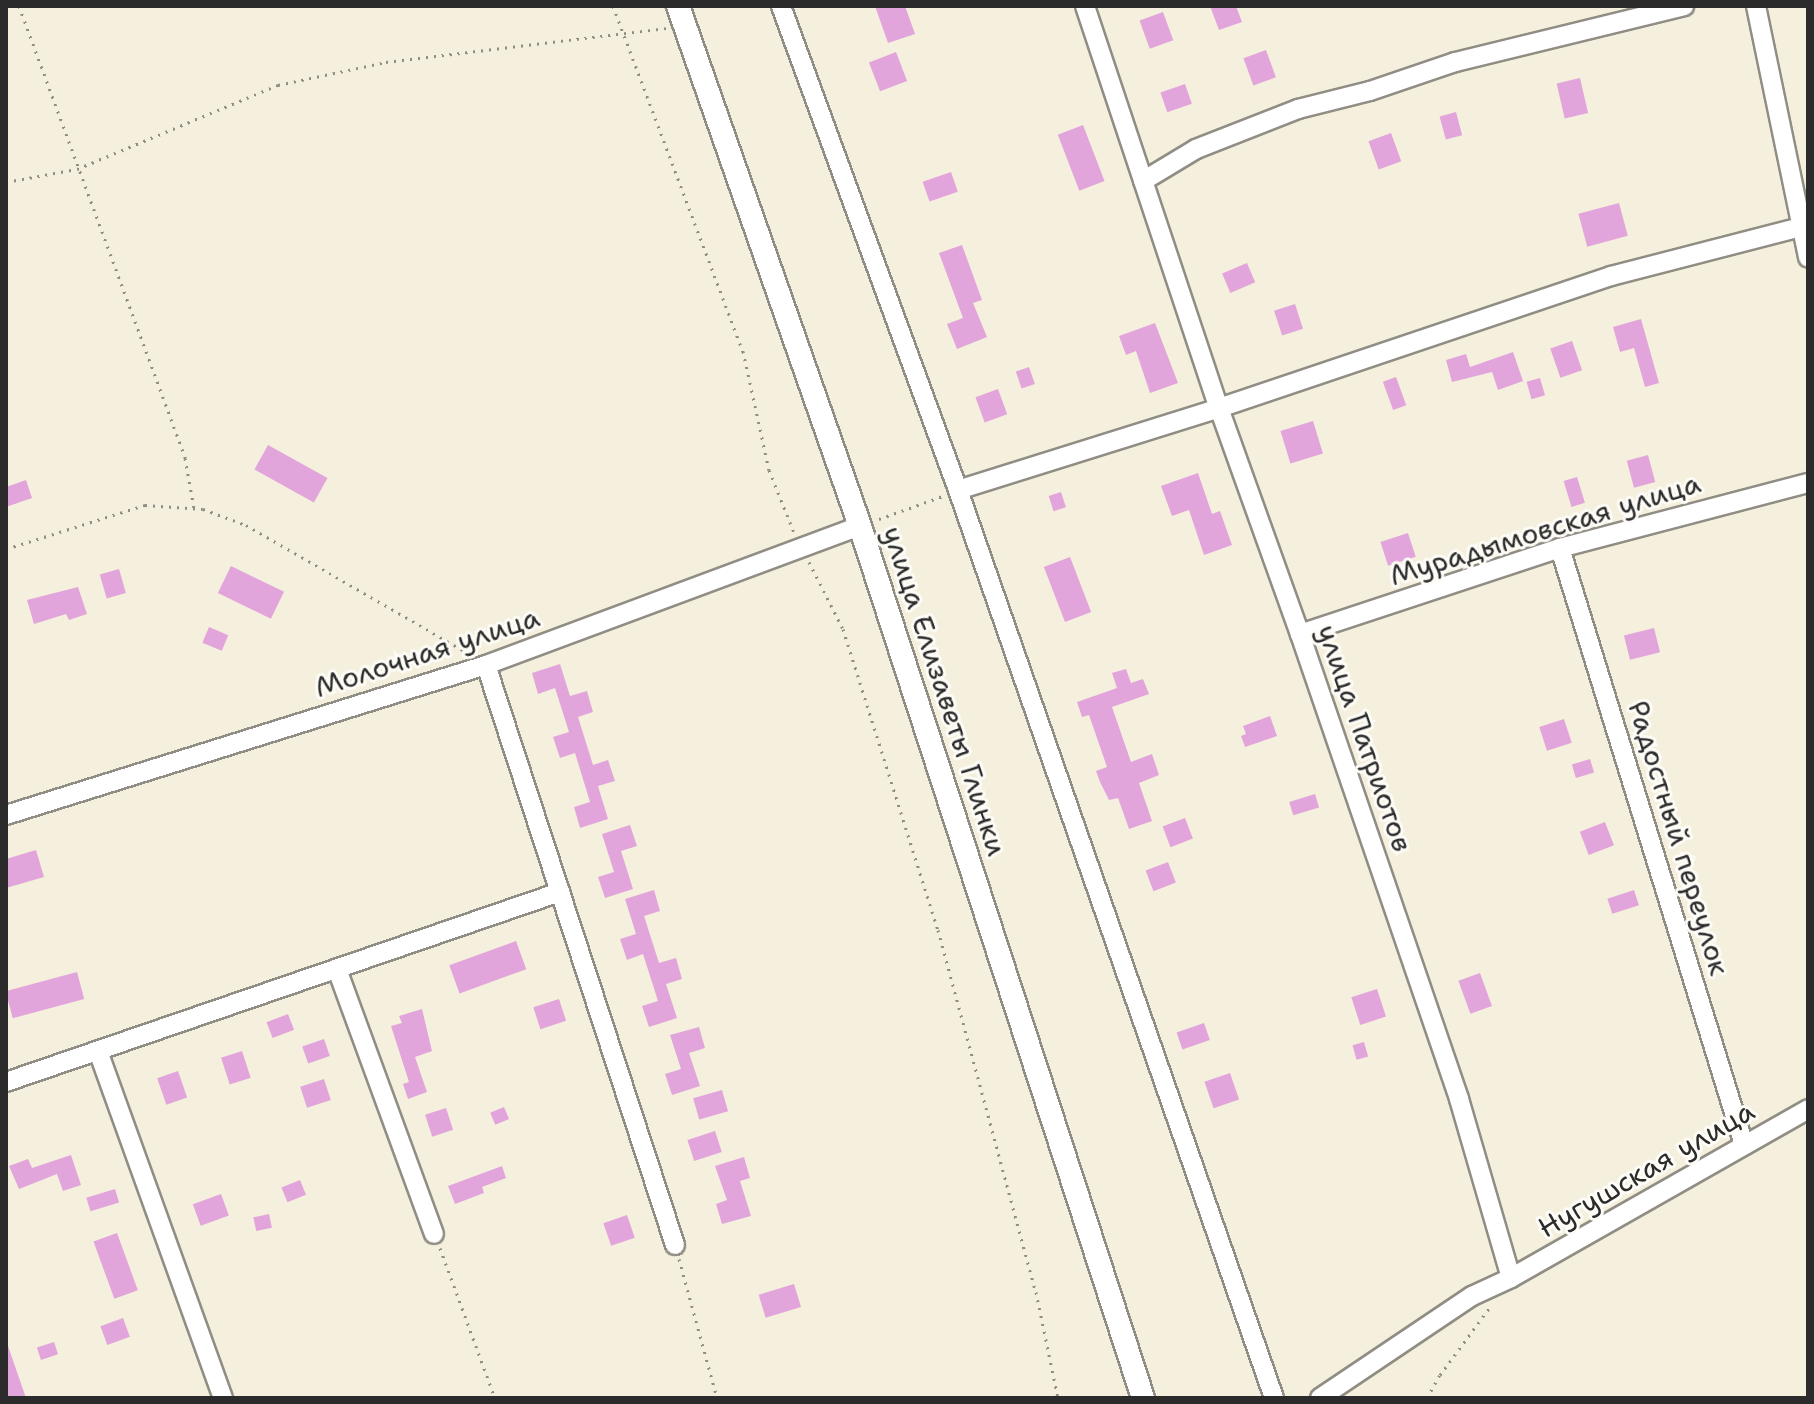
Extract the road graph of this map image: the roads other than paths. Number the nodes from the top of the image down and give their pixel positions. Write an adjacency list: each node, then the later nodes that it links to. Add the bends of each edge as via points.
1 (781, 6): 5 (street)
2 (1085, 6): 7 (street, улица Патриотов)
3 (1684, 6): 7 (street, via 1455,62 1298,109 1196,149)
4 (1756, 6): 8 (street)
5 (790, 15): 12 (street)
6 (682, 16): 13 (street, улица Елизаветы Глинки)
7 (1143, 181): 10 (street, улица Патриотов)
8 (1804, 226): 9 (street); 10 (street, via 1611,276)
9 (1808, 258)
10 (1219, 408): 12 (street); 15 (street, улица Патриотов)
11 (1808, 483): 14 (street, Мурадымовская улица)
12 (958, 490): 29 (street)
13 (860, 526): 16 (street, Молочная улица); 28 (street, улица Елизаветы Глинки)
14 (1560, 548): 15 (street, Мурадымовская улица); 23 (street, Радостный переулок)
15 (1300, 634): 26 (street, улица Патриотов, via 1459,1099)
16 (486, 665): 17 (street, Молочная улица); 18 (street)
17 (6, 815)
18 (560, 892): 19 (street); 25 (street)
19 (337, 969): 20 (street); 24 (street)
20 (98, 1051): 21 (street); 27 (street)
21 (6, 1082)
22 (1808, 1109): 23 (street, Нугушская улица)
23 (1744, 1145): 26 (street, Нугушская улица)
24 (434, 1234)
25 (675, 1245)
26 (1511, 1278): 30 (street, via 1472,1296)
27 (223, 1398)
28 (1143, 1398)
29 (1274, 1398)
30 (1320, 1398)

